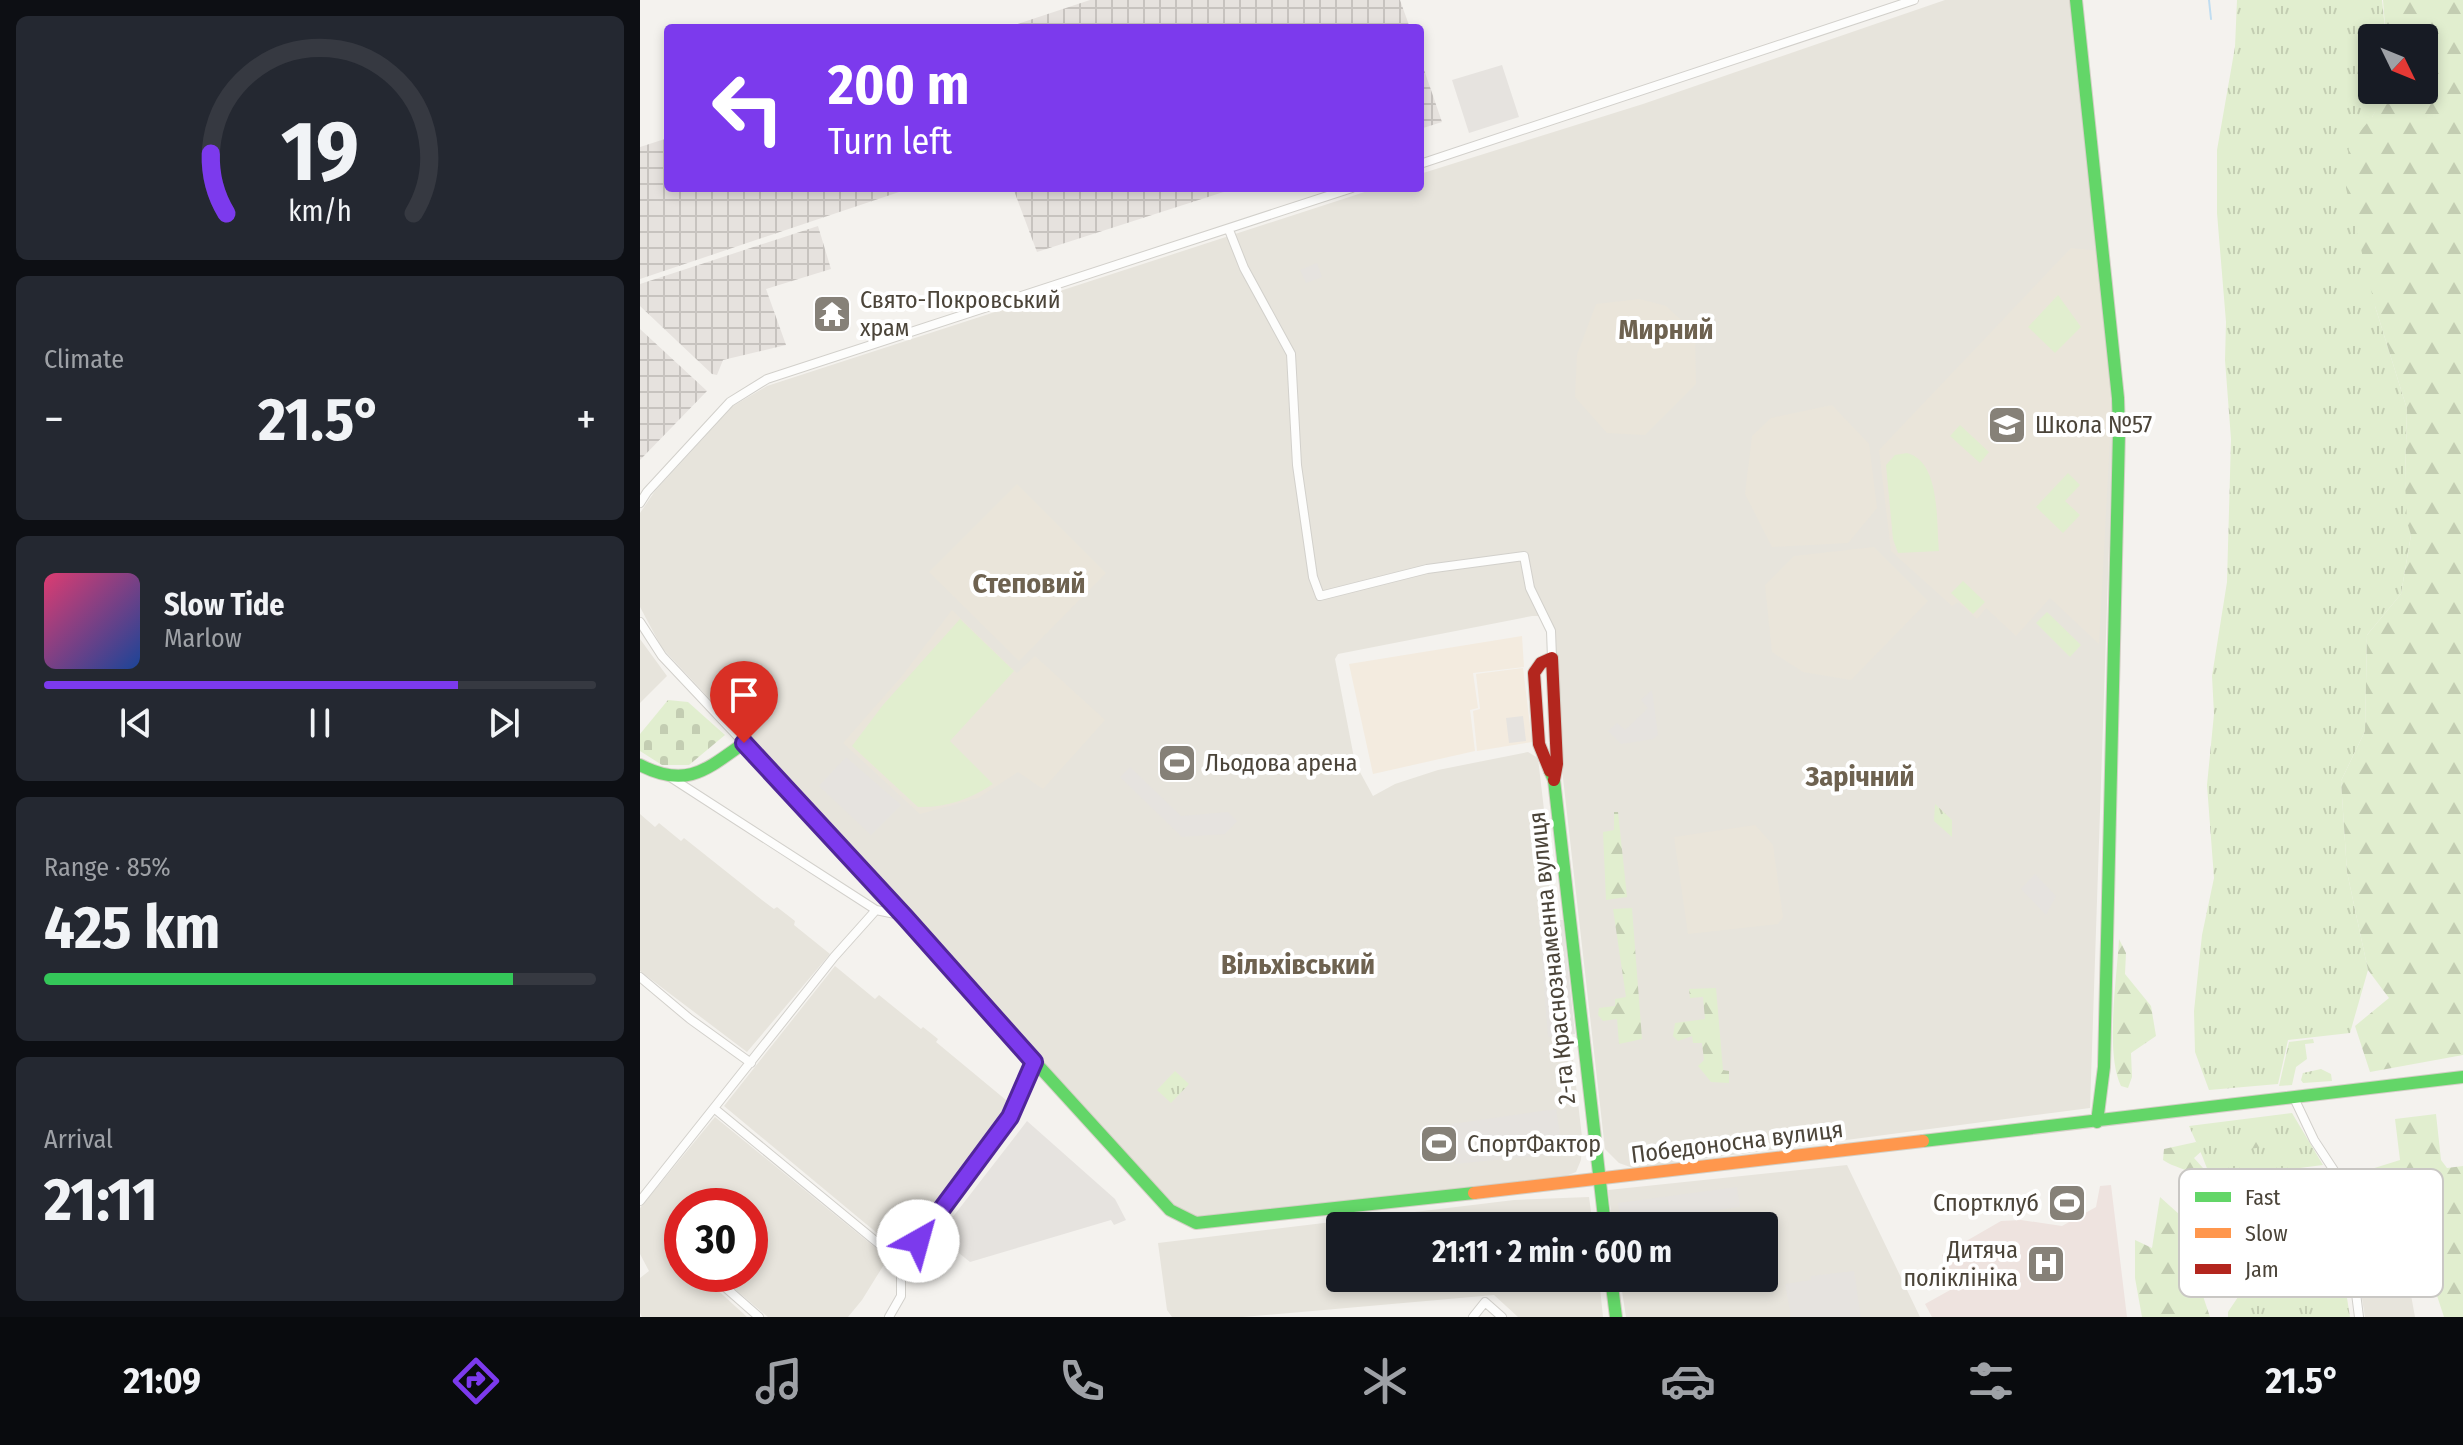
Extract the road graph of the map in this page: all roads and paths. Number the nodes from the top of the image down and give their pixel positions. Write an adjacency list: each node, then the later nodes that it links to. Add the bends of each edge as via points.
1 (1914, 0): 3 (street)
2 (2076, 0): 20 (street, via 2119,433 2104,1067)
3 (1424, 163)
4 (1340, 192): 5 (street)
5 (1229, 230): 6 (street, via 767,379 730,402); 8 (street, via 1291,354 1297,465 1320,596 1427,569 1524,556 1530,588 1551,631)
6 (640, 503)
7 (640, 622): 9 (street, via 662,656)
8 (1552, 658): 22 (street, 2-га Краснознаменна вулиця, via 1537,665 1534,673 1539,744 1554,780)
9 (744, 743): 11 (street, via 693,777); 13 (street, Победоносна вулиця)
10 (640, 765): 11 (street)
11 (667, 775): 12 (street)
12 (876, 910): 13 (street); 16 (street)
13 (905, 917): 15 (street, Победоносна вулиця)
14 (640, 977): 16 (street)
15 (1034, 1062): 22 (street, Победоносна вулиця, via 1170,1210 1196,1223); 25 (street, via 1010,1117)
16 (751, 1063): 19 (street)
17 (2463, 1077): 18 (street, Победоносна вулиця)
18 (2294, 1098): 20 (street, Победоносна вулиця); 21 (street)
19 (715, 1109): 23 (street); 25 (street)
20 (2097, 1122): 22 (street, Победоносна вулиця)
21 (2333, 1169)
22 (1599, 1180): 24 (street, 2-га Краснознаменна вулиця)
23 (640, 1201)
24 (1603, 1212)
25 (901, 1262): 30 (street, via 901,1296)
26 (731, 1292): 29 (street)
27 (1613, 1292): 33 (street)
28 (2356, 1297): 34 (street)
29 (759, 1317)
30 (889, 1317)
31 (1473, 1317): 32 (street, via 1485,1302)
32 (1502, 1317)
33 (1616, 1317)
34 (2359, 1317)

